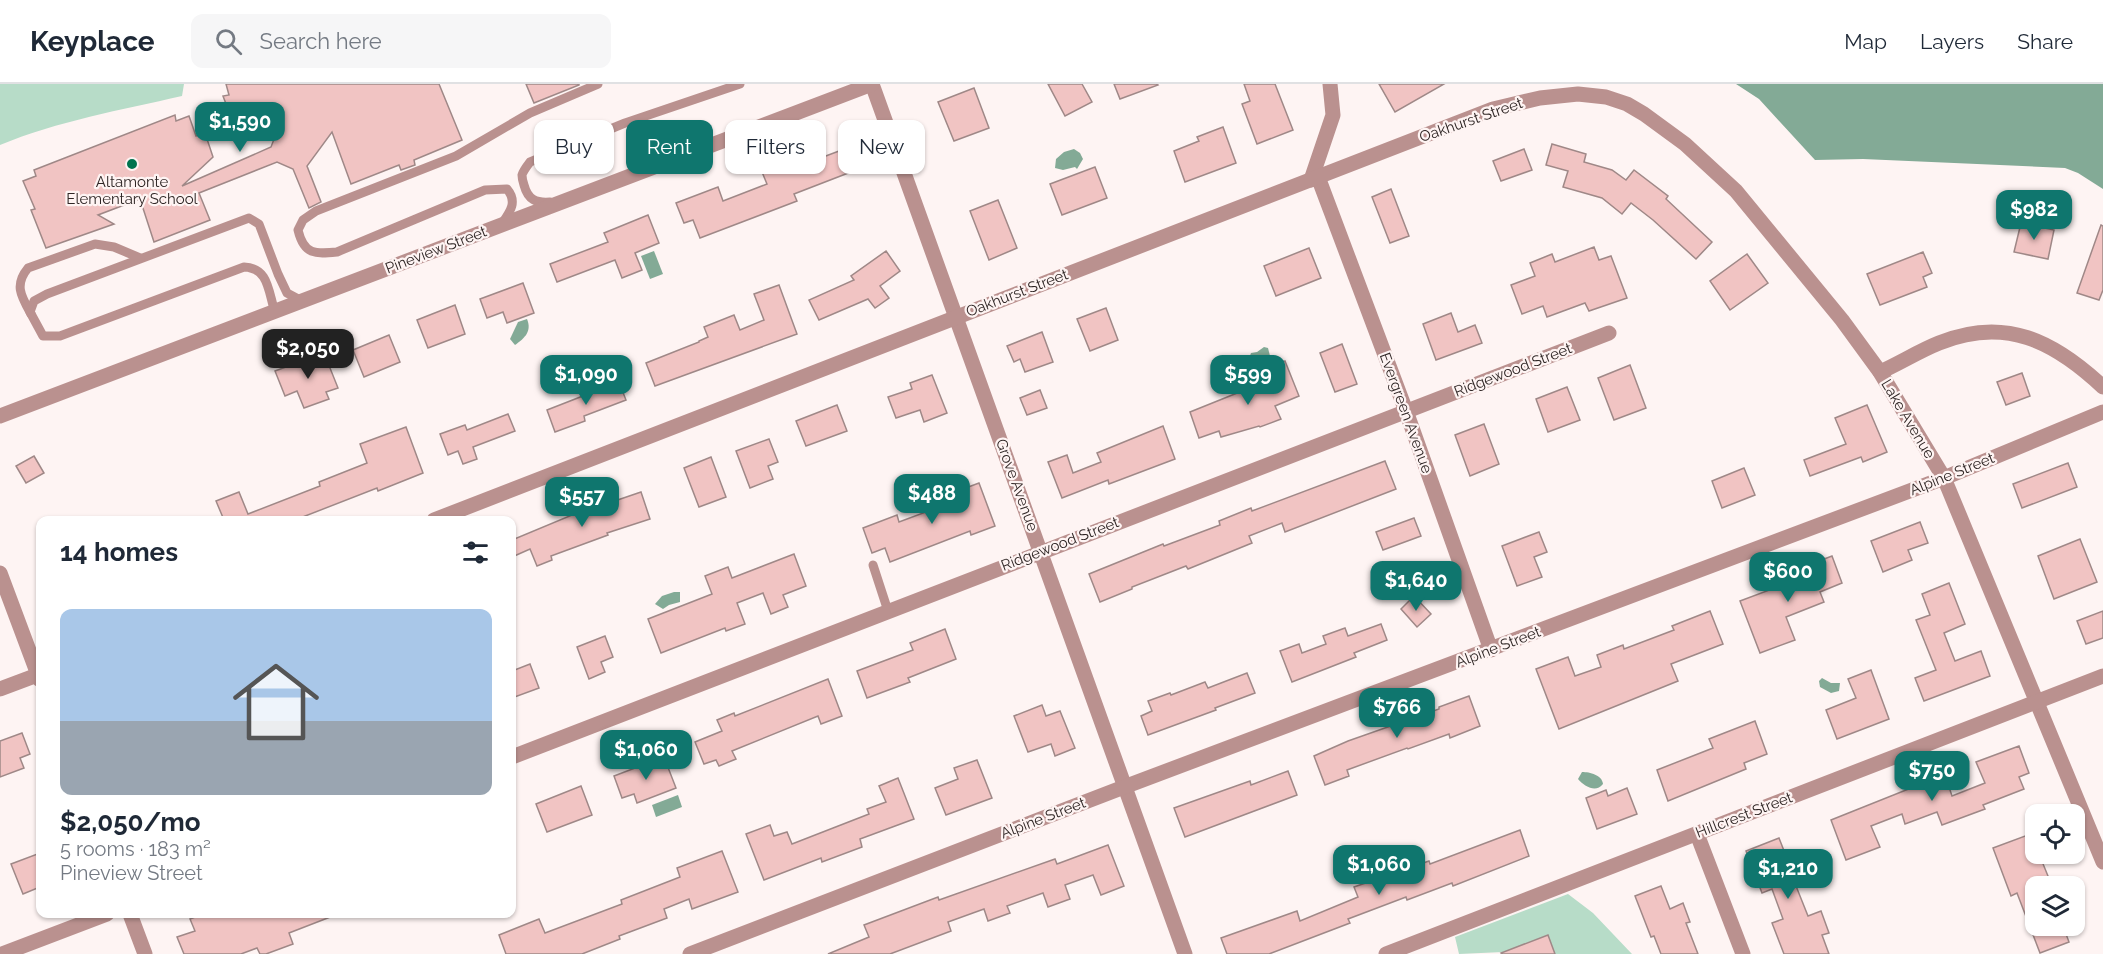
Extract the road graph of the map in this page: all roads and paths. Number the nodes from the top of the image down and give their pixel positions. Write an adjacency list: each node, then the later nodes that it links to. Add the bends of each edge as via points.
1 (598, 84): 8 (lane, via 530,113 456,156 316,211 303,220 298,230 300,239 315,254 338,252 478,193 507,189 513,207)
2 (740, 84): 7 (lane, via 625,123 530,162 522,182 530,198 538,203)
3 (872, 84): 7 (street, Pineview Street); 13 (street, Grove Avenue)
4 (1330, 84): 6 (street, via 1333,115)
5 (1606, 97): 6 (street, Oakhurst Street, via 1578,94 1540,98 1493,109); 15 (street, Lake Avenue, via 1644,114 1685,144 1737,191)
6 (1314, 179): 13 (street, Oakhurst Street); 17 (street, Evergreen Avenue)
7 (564, 201): 8 (street, Pineview Street)
8 (500, 226): 10 (street, Pineview Street)
9 (140, 258): 10 (lane, via 249,218 259,224 287,293); 12 (lane, via 47,294 34,301); 12 (lane, via 95,244 28,268 21,277 20,295)
10 (302, 301): 11 (street, Pineview Street)
11 (274, 312): 12 (lane, via 262,273 254,267 244,267 60,336 43,336); 19 (street, Pineview Street)
12 (31, 314)
13 (956, 316): 21 (street, Oakhurst Street); 22 (street, Grove Avenue)
14 (1609, 333): 17 (street, Ridgewood Street)
15 (1880, 372): 16 (street, via 1940,342 1983,332 2013,332 2045,344); 20 (street, Lake Avenue)
16 (2103, 387)
17 (1406, 411): 22 (street, Ridgewood Street); 26 (street, Evergreen Avenue)
18 (2103, 412): 20 (street, Alpine Street)
19 (0, 417)
20 (1944, 478): 26 (street, Alpine Street); 31 (street, Lake Avenue)
21 (444, 516)
22 (1041, 551): 25 (street, Ridgewood Street); 33 (street, Grove Avenue)
23 (873, 565): 25 (lane)
24 (0, 573): 27 (street)
25 (888, 610): 32 (street, Ridgewood Street)
26 (1491, 650): 33 (street, Alpine Street)
27 (36, 666)
28 (2103, 676): 31 (street, Hillcrest Street)
29 (36, 677): 30 (street)
30 (0, 689)
31 (2036, 702): 34 (street, Hillcrest Street); 35 (street, Lake Avenue)
32 (516, 755)
33 (1124, 787): 40 (street, Alpine Street); 41 (street, Grove Avenue)
34 (1697, 834): 42 (street, Hillcrest Street); 43 (street)
35 (2103, 862)
36 (96, 918): 38 (street)
37 (132, 918): 39 (street)
38 (2, 954)
39 (145, 954)
40 (690, 954)
41 (1185, 954)
42 (1386, 954)
43 (1743, 954)

